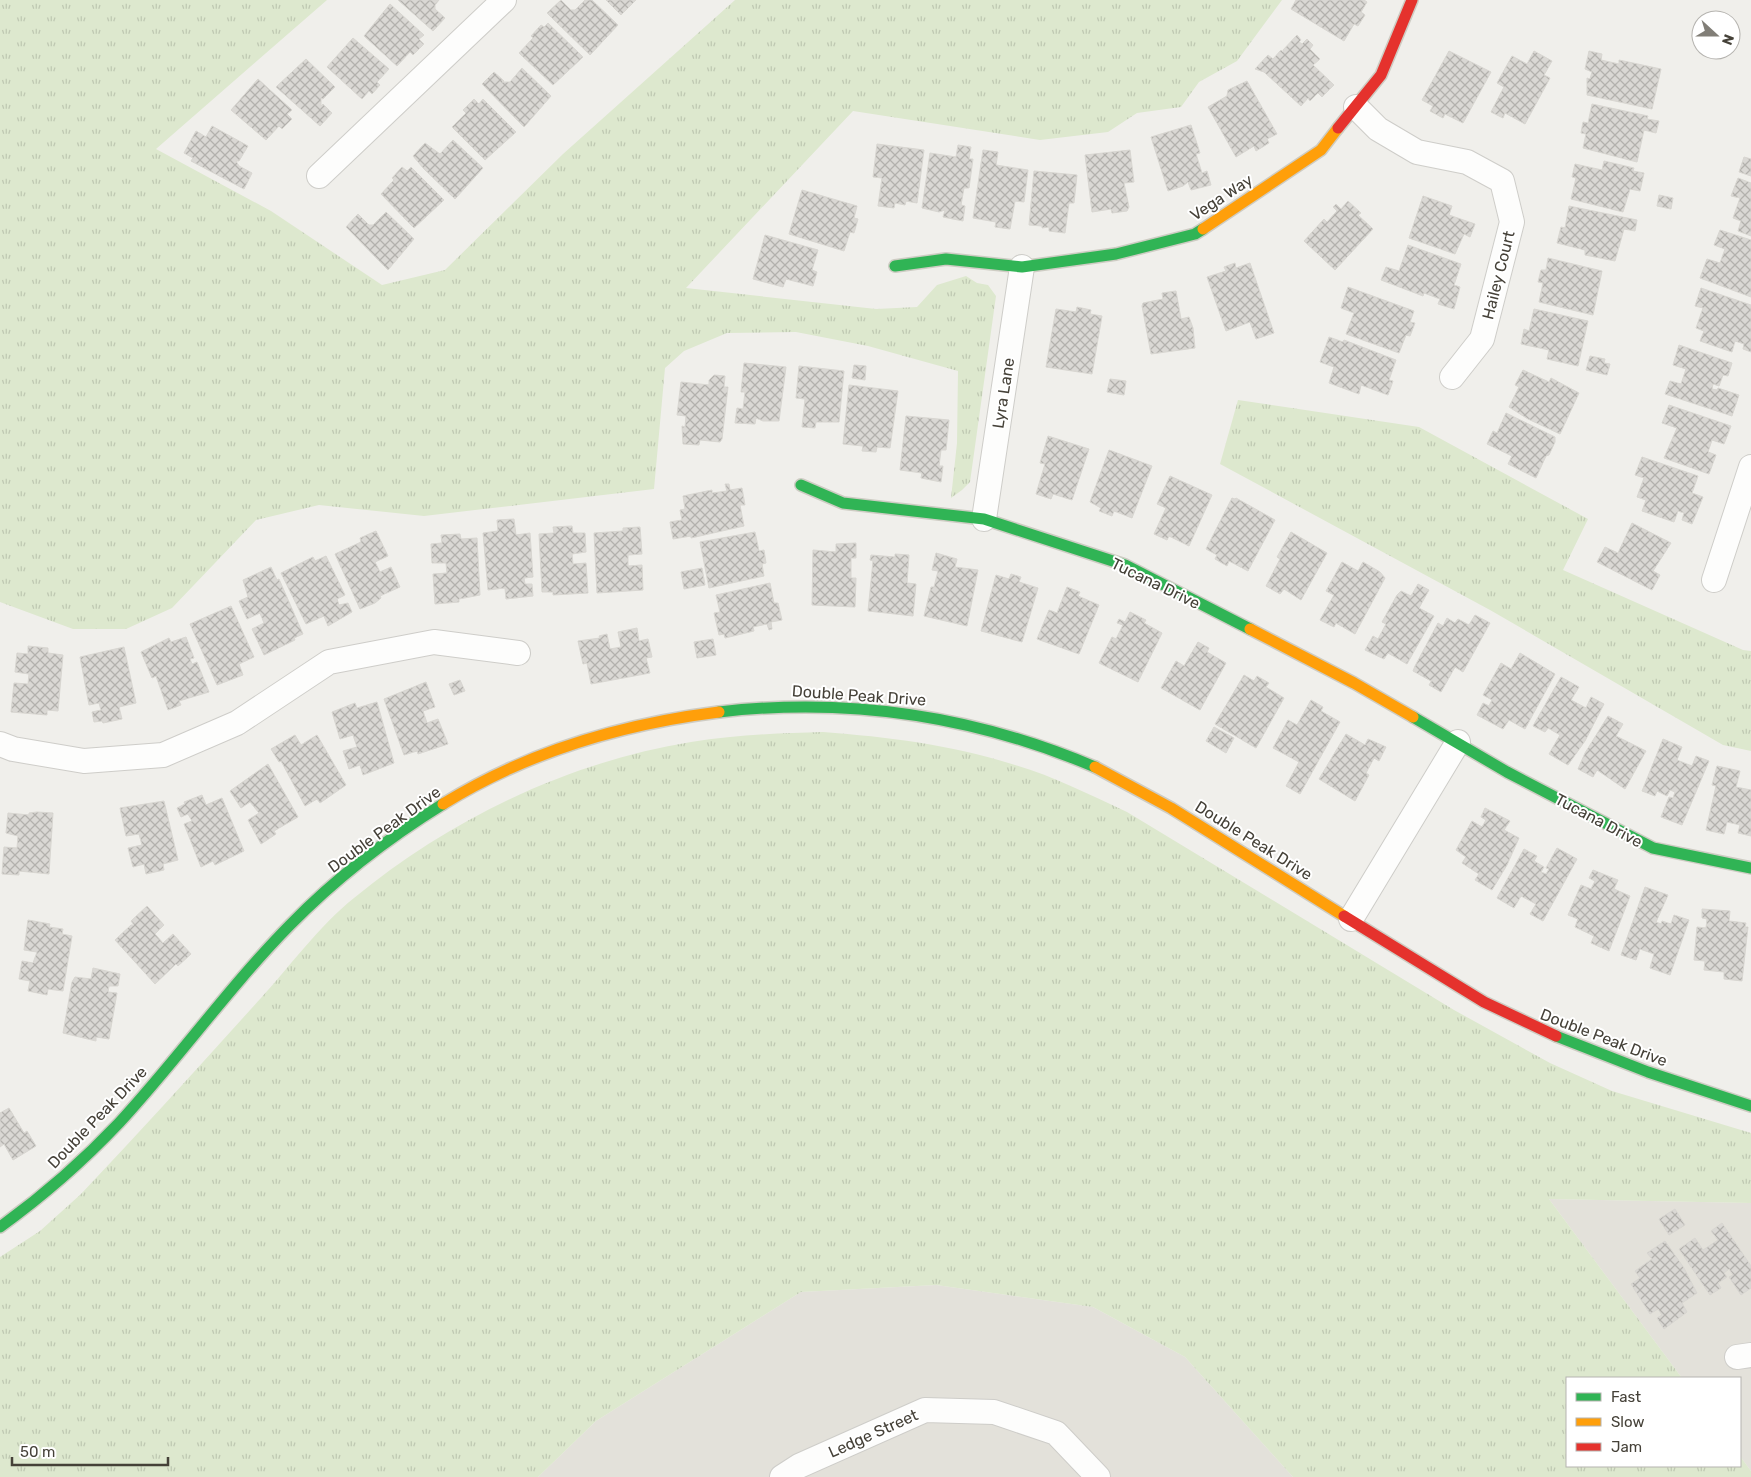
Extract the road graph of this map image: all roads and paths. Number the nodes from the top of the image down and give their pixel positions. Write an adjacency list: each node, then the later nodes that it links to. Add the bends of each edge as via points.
1 (504, 0): 4 (street)
2 (1412, 0): 3 (street, Vega Way, via 1381,75)
3 (1356, 107): 6 (street, Vega Way, via 1321,150 1196,234 1116,254); 7 (street, Hailey Court, via 1378,129 1418,152 1468,162 1502,181 1512,222 1482,338)
4 (319, 176)
5 (895, 266): 6 (street, Vega Way, via 946,259)
6 (1022, 267): 10 (street, Lyra Lane)
7 (1452, 377)
8 (1751, 467): 11 (street)
9 (801, 485): 10 (street, Tucana Drive, via 843,503)
10 (984, 519): 13 (street, Tucana Drive, via 1125,565 1354,683)
11 (1714, 580)
12 (518, 653): 14 (street, via 434,642 329,662 237,723 163,755 84,761)
13 (1458, 742): 15 (street, Tucana Drive, via 1507,772 1653,848); 16 (street)
14 (0, 744)
15 (1751, 868)
16 (1351, 919): 17 (street, Double Peak Drive, via 1456,986 1524,1023 1614,1061); 18 (street, Double Peak Drive, via 1128,783 1073,758 998,731 908,713 821,706 731,710 644,725 564,746 476,784 418,820 360,863 284,931 122,1120 88,1155)
17 (1751, 1106)
18 (0, 1227)
19 (782, 1477): 20 (street, Ledge Street, via 799,1466 924,1410 994,1412 1056,1433)
20 (1098, 1477)

